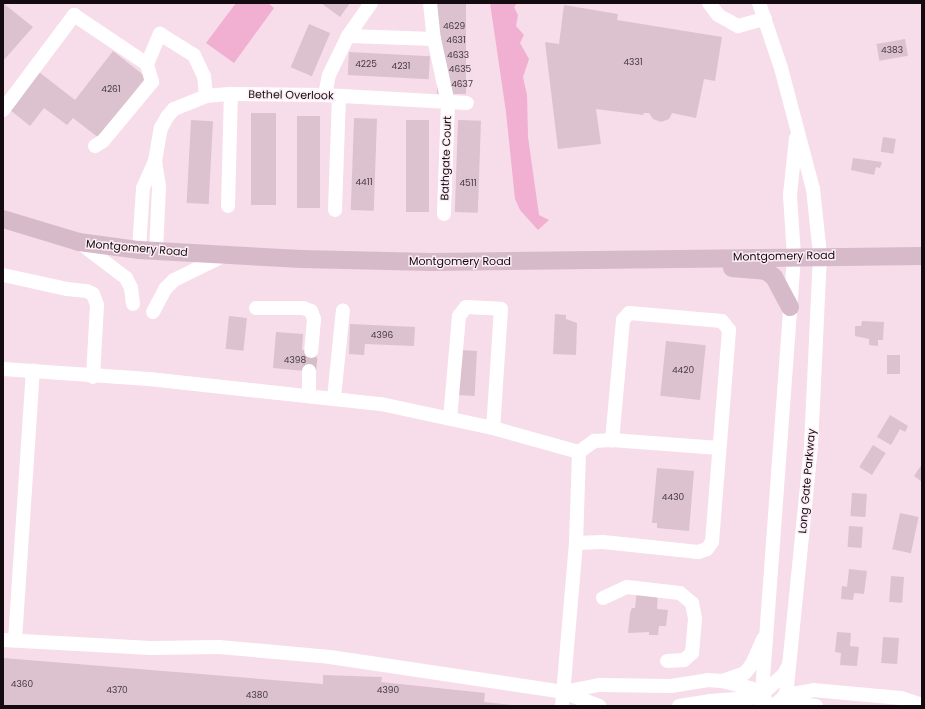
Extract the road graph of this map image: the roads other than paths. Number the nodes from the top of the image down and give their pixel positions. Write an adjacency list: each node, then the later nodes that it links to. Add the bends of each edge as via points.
1 (371, 3): 6 (street)
2 (430, 3): 7 (street, Bathgate Court)
3 (709, 3): 5 (street, via 718,15 738,26)
4 (759, 3): 5 (street, Long Gate Parkway)
5 (765, 19): 15 (street, Long Gate Parkway)
6 (348, 36): 7 (street); 11 (street, via 329,76)
7 (434, 38): 12 (street, Bathgate Court)
8 (146, 64): 10 (street, via 160,34 194,55 204,76); 14 (street, via 74,15); 16 (street, via 152,82 104,141)
9 (231, 94): 10 (street, Bethel Overlook); 11 (street, Bethel Overlook); 17 (street)
10 (206, 96): 22 (street, Bethel Overlook, via 174,109 161,128 155,161 143,188)
11 (332, 96): 12 (street, Bethel Overlook); 18 (street)
12 (448, 102): 13 (street, Bethel Overlook); 19 (street, Bathgate Court)
13 (467, 103)
14 (3, 110)
15 (797, 130): 24 (street, Long Gate Parkway, via 812,188); 25 (street, via 790,194)
16 (95, 146)
17 (228, 206)
18 (335, 210)
19 (444, 214)
20 (3, 219): 21 (main road, Montgomery Road)
21 (79, 242): 22 (main road, Montgomery Road); 29 (street, via 120,271 131,288)
22 (148, 251): 23 (main road, Montgomery Road)
23 (225, 255): 27 (main road, Montgomery Road, via 431,262); 33 (street, via 174,280 165,289)
24 (820, 255): 25 (main road, Montgomery Road); 26 (main road, Montgomery Road); 52 (street, Long Gate Parkway, via 812,446)
25 (794, 256): 27 (main road, Montgomery Road); 30 (street)
26 (922, 256)
27 (606, 260): 30 (main road, via 613,272 744,268 766,271 774,277)
28 (3, 275): 38 (street, via 67,289 87,290 93,294 97,305)
29 (133, 304)
30 (790, 307): 48 (street)
31 (256, 308): 34 (street, via 303,308 311,311 314,319)
32 (343, 310): 40 (street)
33 (153, 312)
34 (311, 351)
35 (3, 369): 36 (street)
36 (33, 371): 38 (street); 49 (street)
37 (309, 371): 39 (street)
38 (93, 377): 39 (street, via 150,379)
39 (309, 396): 40 (street)
40 (334, 398): 41 (street, via 381,404)
41 (450, 419): 42 (street); 42 (street, via 458,316 466,307 501,309)
42 (493, 428): 45 (street)
43 (612, 440): 44 (street); 44 (street, via 622,320 629,313 656,314 722,321 729,330); 45 (street, via 594,441)
44 (719, 448): 46 (street, via 712,542 707,548 698,552 603,542)
45 (579, 452): 46 (street)
46 (576, 542): 55 (street)
47 (603, 598): 51 (street, via 627,587 680,593 692,603 692,653 684,660)
48 (768, 626): 50 (street); 53 (street, via 752,664 745,673)
49 (9, 640): 55 (street, via 151,648 219,647 330,657)
50 (766, 657): 54 (street); 56 (street)
51 (667, 661)
52 (789, 664): 54 (street); 58 (street, Long Gate Parkway)
53 (722, 681): 55 (street, via 706,680 671,686 600,685); 56 (street)
54 (776, 682): 56 (street); 58 (street)
55 (562, 699): 60 (street)
56 (761, 700): 57 (street, via 750,698); 63 (street)
57 (710, 701): 61 (street); 62 (street)
58 (786, 701): 59 (street, via 813,690 901,698); 64 (street); 65 (street)
59 (922, 705)
60 (599, 706)
61 (679, 706)
62 (732, 706)
63 (770, 706)
64 (774, 706)
65 (816, 706)

